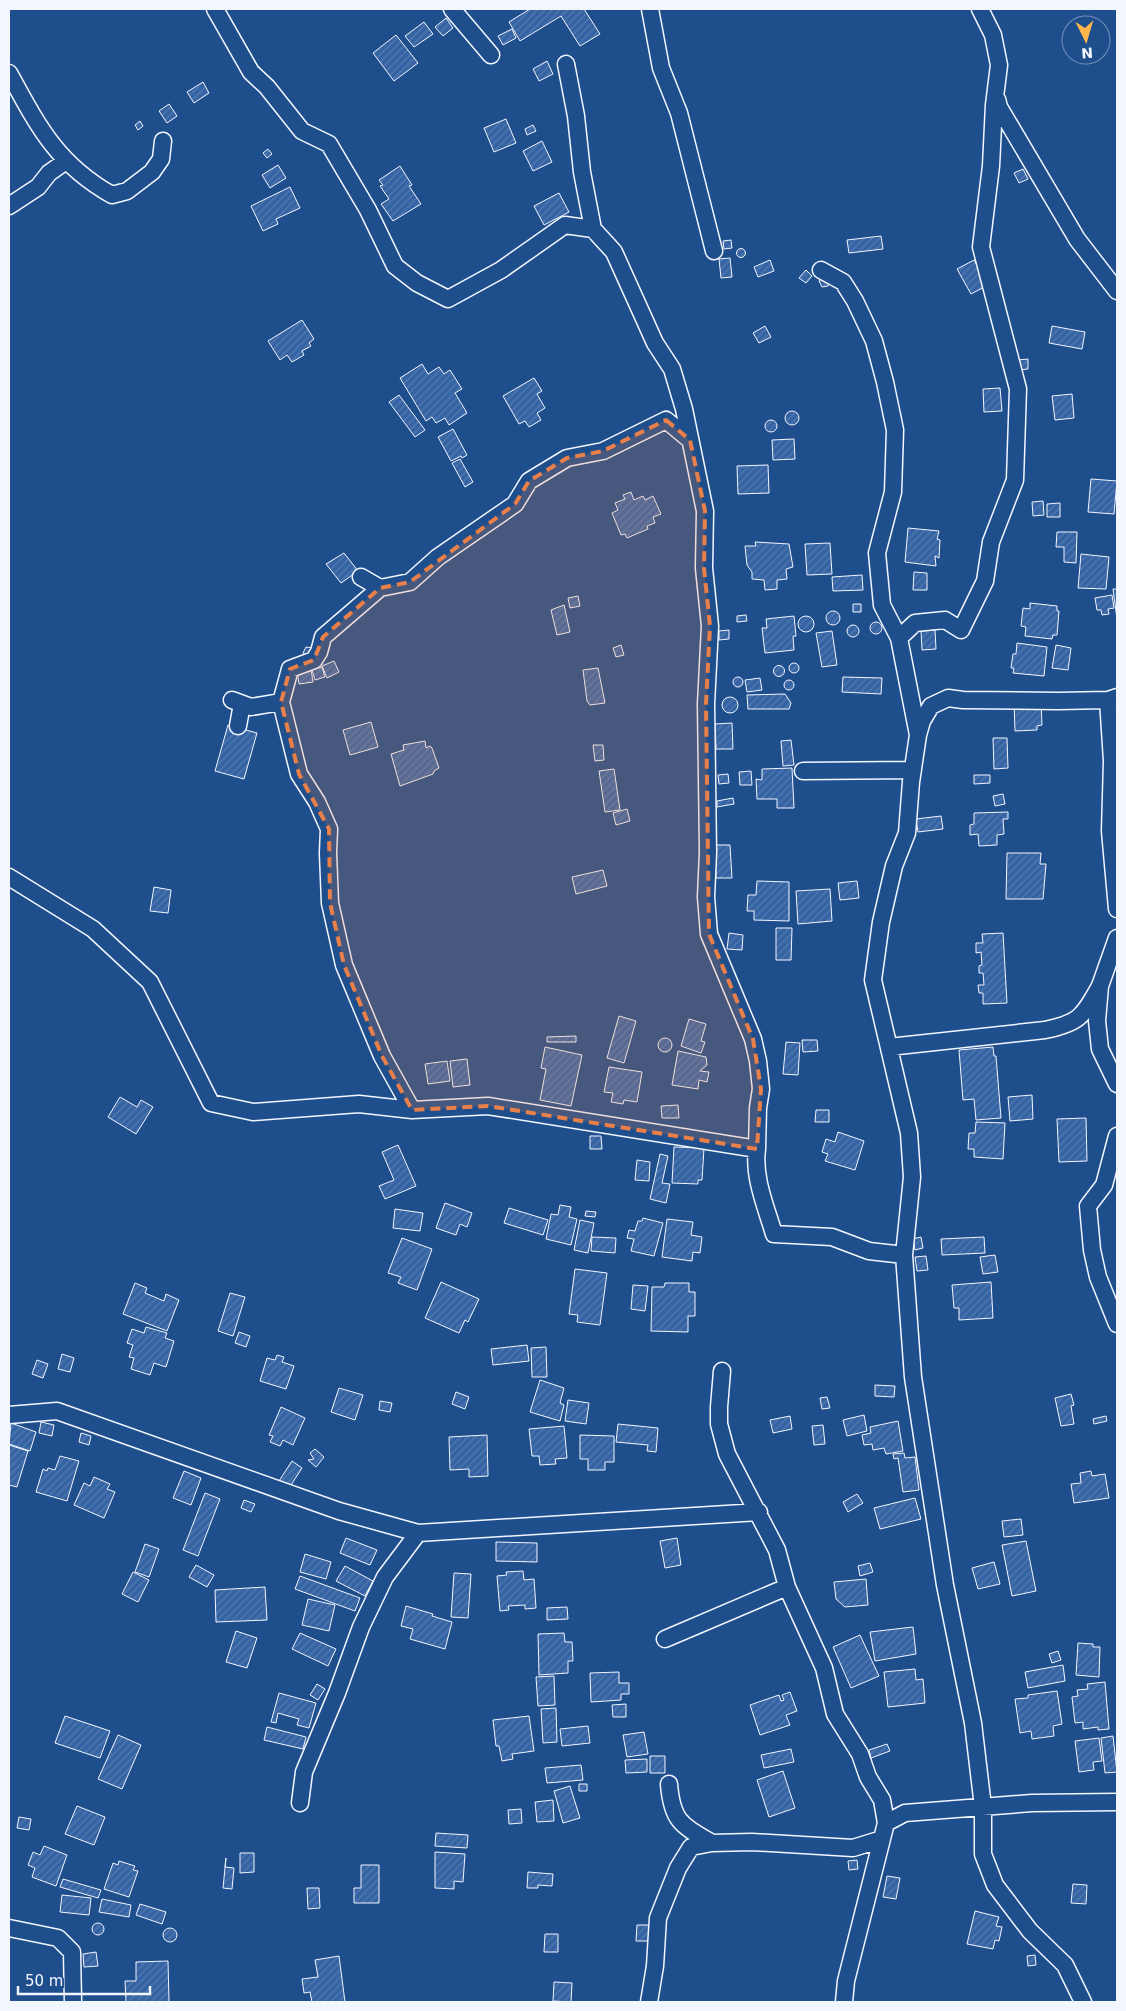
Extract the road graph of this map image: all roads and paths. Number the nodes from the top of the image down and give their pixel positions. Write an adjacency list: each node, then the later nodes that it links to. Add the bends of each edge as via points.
1 (215, 9): 12 (street, via 250,72 267,87 302,131 329,144 368,210 395,266 417,283 448,299 500,270 565,225)
2 (452, 9): 5 (street)
3 (650, 9): 13 (street, via 661,68 679,112)
4 (980, 9): 8 (street, via 996,44 999,65)
5 (491, 54)
6 (566, 64): 12 (street)
7 (9, 74): 10 (street, via 40,130)
8 (996, 95): 15 (street, via 999,107 1077,239); 19 (street, via 981,247 1018,388 1015,480 991,542 985,581 961,630 945,620 915,623)
9 (163, 141): 10 (street, via 161,159 152,172 127,191 112,195)
10 (66, 161): 11 (street, via 49,173 38,187)
11 (9, 206)
12 (593, 230): 16 (street, via 614,252 656,343 672,369)
13 (714, 251)
14 (821, 270): 19 (street, via 843,282 855,301 874,340 886,382 895,430 893,492 877,553 882,605)
15 (1117, 291)
16 (690, 440): 18 (street, via 666,420 603,451 567,458 529,481 515,504 438,557 410,582); 34 (street, via 705,511 704,568 710,626 706,704 706,896 709,934 753,1039 758,1061 761,1090)
17 (361, 577): 18 (street)
18 (380, 588): 21 (street, via 323,637 314,660 290,669)
19 (899, 638): 23 (street)
20 (1112, 698): 23 (street, via 948,698 931,706); 27 (street, via 1110,831)
21 (281, 702): 22 (street, via 251,707 237,702); 32 (street, via 299,774 329,829 330,903 344,965 382,1056)
22 (238, 726)
23 (918, 735): 24 (street)
24 (913, 770): 25 (street); 30 (street, via 907,833 894,866 881,922 873,980)
25 (803, 771)
26 (9, 877): 32 (street, via 93,929 150,982 211,1102 253,1112 359,1104)
27 (1117, 909)
28 (1117, 938): 29 (street)
29 (1100, 986): 30 (street, via 1084,1014 1066,1026); 31 (street, via 1097,1021 1100,1049)
30 (889, 1047): 35 (street, via 910,1133 912,1177)
31 (1117, 1084)
32 (412, 1110): 34 (street, via 488,1106)
33 (1117, 1136): 36 (street, via 1104,1185 1088,1206 1098,1277)
34 (757, 1149): 35 (street, via 758,1179 774,1234 832,1236 869,1251)
35 (904, 1256): 47 (street, via 913,1377 945,1585 973,1722)
36 (1117, 1324)
37 (722, 1370): 39 (street, via 719,1407 722,1438 727,1454)
38 (9, 1415): 40 (street, via 56,1411 339,1511)
39 (759, 1512): 40 (street); 41 (street, via 778,1550)
40 (418, 1533): 46 (street, via 385,1577 361,1628 304,1772)
41 (787, 1587): 42 (street); 44 (street, via 824,1668 835,1714 860,1754 868,1777)
42 (665, 1639)
43 (669, 1784): 50 (street, via 675,1816 689,1830)
44 (882, 1800): 48 (street); 49 (street)
45 (1117, 1802): 47 (street)
46 (300, 1803)
47 (983, 1807): 48 (street); 55 (street, via 983,1854 995,1885 1030,1931 1065,1965)
48 (905, 1813): 49 (street)
49 (884, 1831): 50 (street, via 853,1848); 54 (street, via 846,1981)
50 (712, 1843): 53 (street, via 691,1847 671,1885 658,1918 655,1966)
51 (9, 1928): 52 (street, via 58,1938 72,1952)
52 (73, 2002)
53 (648, 2002)
54 (844, 2002)
55 (1083, 2002)

